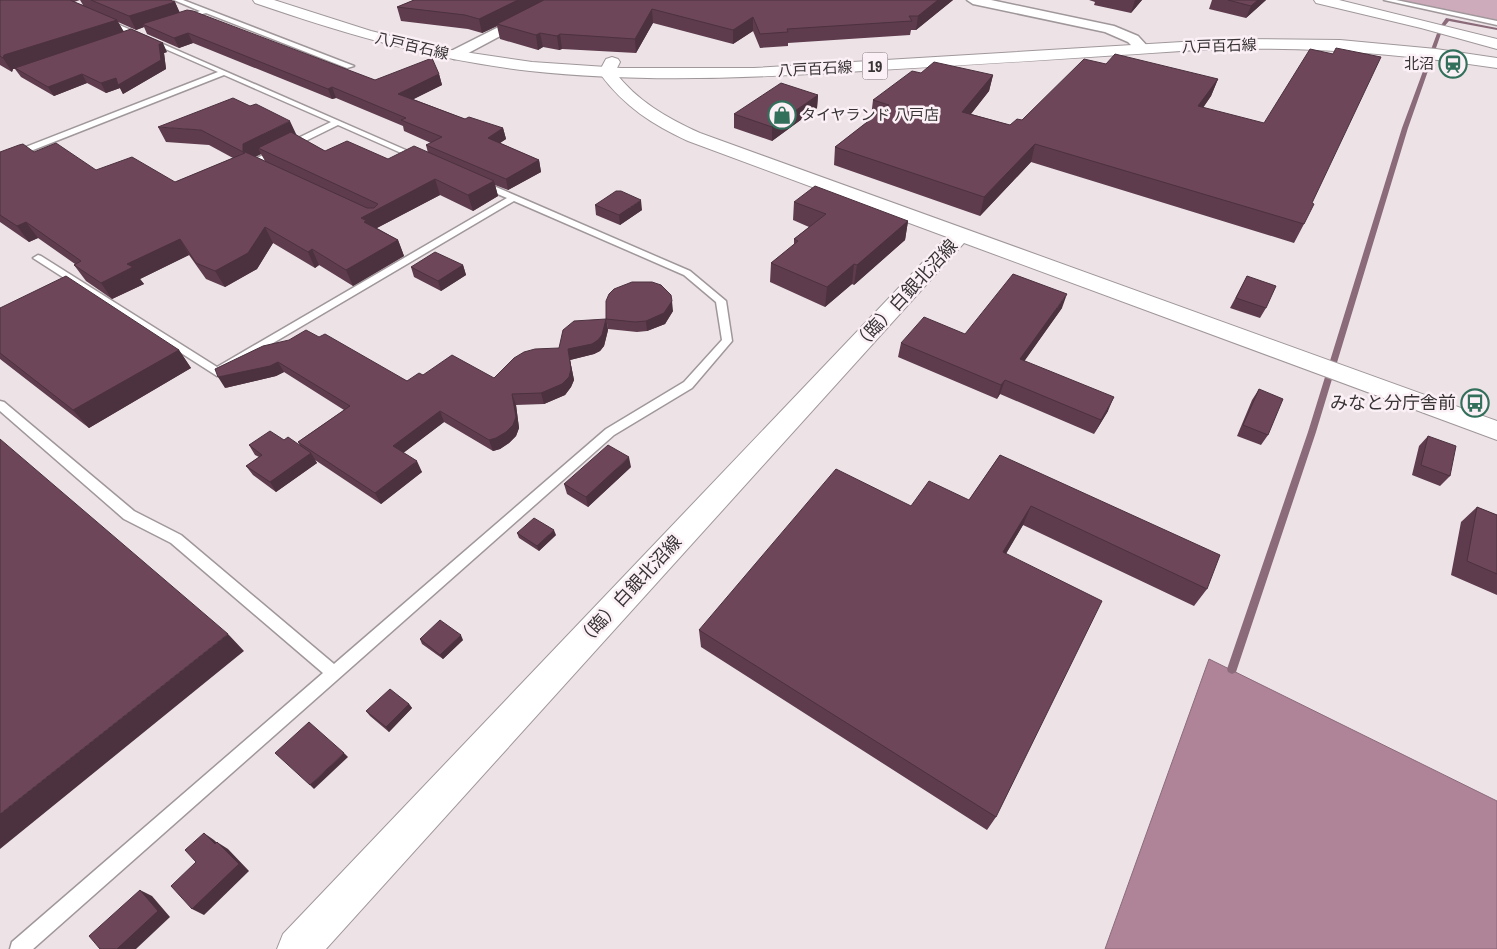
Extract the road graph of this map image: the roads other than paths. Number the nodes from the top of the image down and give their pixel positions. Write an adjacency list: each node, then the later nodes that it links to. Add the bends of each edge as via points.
1 (177, 0): 8 (lane)
2 (260, 0): 18 (main road, 八戸百石線 / 19, via 340,28)
3 (297, 0): 17 (main road, 八戸百石線 / 19, via 378,28)
4 (562, 0): 17 (street)
5 (973, 0): 15 (street, via 1109,29)
6 (1321, 0): 16 (main road)
7 (1387, 0): 11 (lane)
8 (206, 11): 10 (lane); 21 (lane)
9 (99, 18): 13 (lane)
10 (179, 20)
11 (1497, 23)
12 (144, 31): 13 (lane)
13 (135, 34): 14 (lane); 23 (lane)
14 (126, 37)
15 (1138, 44): 19 (main road, 八戸百石線 / 19, via 1234,34 1318,35 1406,42); 20 (main road, 八戸百石線 / 19, via 1340,45); 22 (main road, 八戸百石線 / 19, via 754,73 701,74)
16 (1497, 44)
17 (469, 46): 18 (street); 22 (main road, 八戸百石線 / 19)
18 (454, 55): 22 (main road, 八戸百石線 / 19, via 525,66)
19 (1497, 55)
20 (1497, 63)
21 (350, 66)
22 (609, 67): 30 (main road, via 614,83 645,112 694,137)
23 (222, 72): 24 (lane); 25 (lane)
24 (338, 122): 26 (lane); 27 (lane, via 254,163)
25 (0, 160)
26 (434, 164)
27 (271, 171)
28 (469, 179): 29 (lane)
29 (513, 198): 31 (lane, via 217,372); 34 (lane, via 687,273 721,301 727,341 688,385 610,432)
30 (961, 234): 33 (main road); 36 (main road, （臨）白銀北沼線)
31 (38, 258)
32 (0, 405): 34 (lane, via 129,515 176,539)
33 (1497, 431)
34 (334, 673): 35 (lane)
35 (19, 949)
36 (298, 949)

